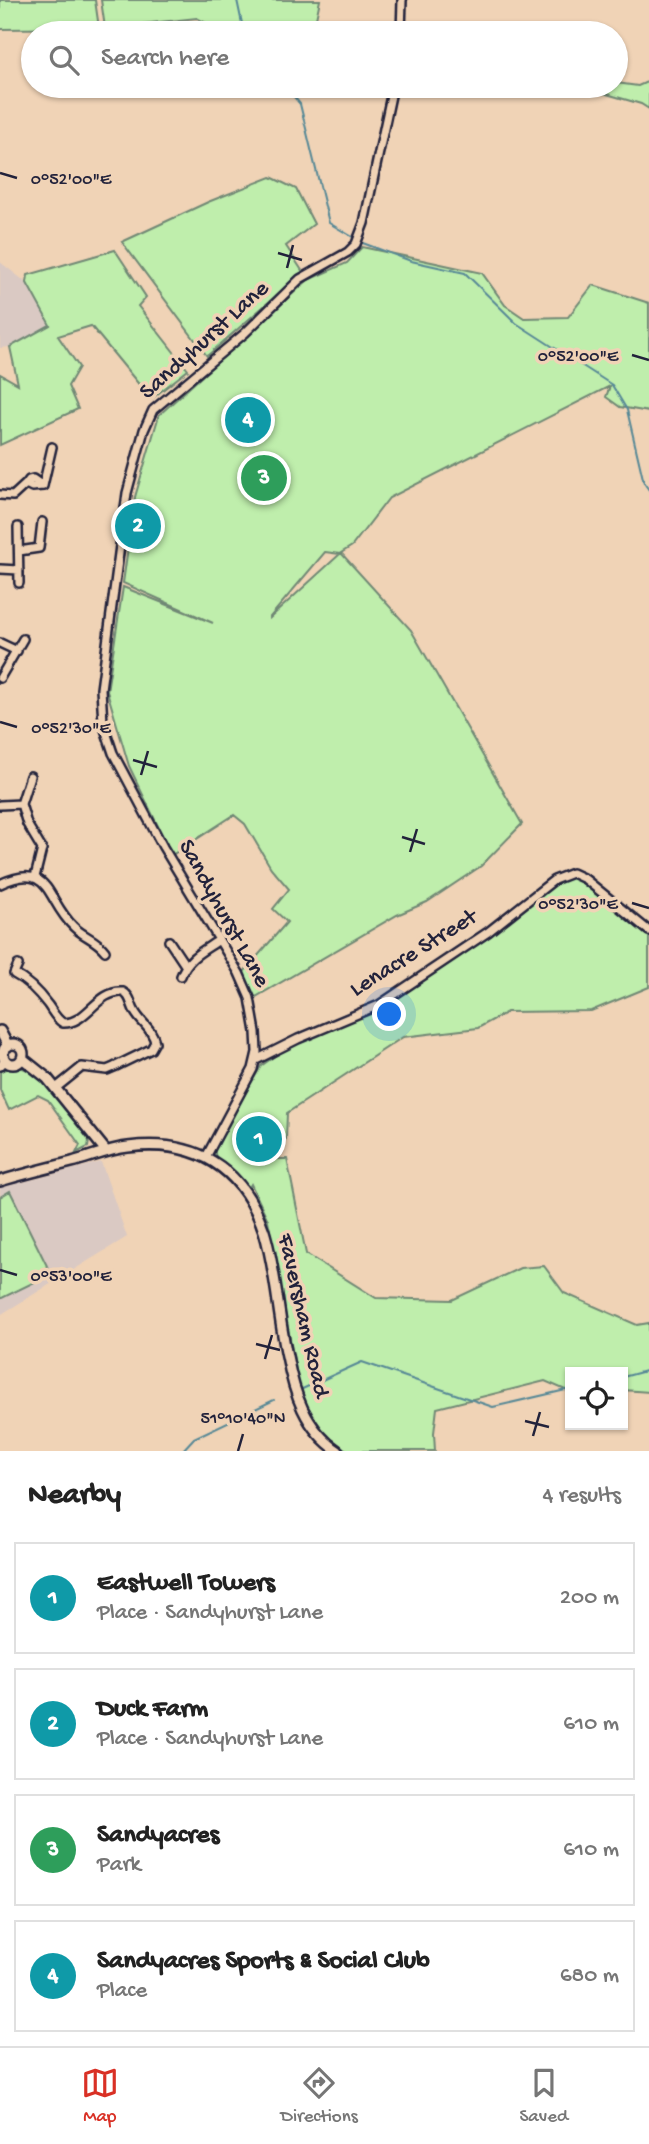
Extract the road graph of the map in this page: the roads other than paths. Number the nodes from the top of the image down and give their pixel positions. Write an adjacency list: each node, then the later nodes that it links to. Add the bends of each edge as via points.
1 (402, 0): 2 (street)
2 (401, 21)
3 (390, 98): 28 (street, Sandyhurst Lane, via 358,241 342,256 300,279 246,333 153,410 130,479 101,689 103,723 127,780)
4 (52, 447): 5 (street, via 43,486 26,484 13,496)
5 (0, 495)
6 (41, 522): 8 (street, via 39,550)
7 (18, 527): 8 (street)
8 (19, 551): 10 (street)
9 (0, 569): 10 (street)
10 (19, 570): 11 (street)
11 (19, 583)
12 (23, 639): 14 (street)
13 (0, 643): 14 (street)
14 (17, 651): 15 (street)
15 (0, 678)
16 (30, 776): 17 (street)
17 (26, 789): 18 (street); 19 (street)
18 (35, 792)
19 (21, 804): 20 (street); 21 (street)
20 (0, 806)
21 (41, 849): 22 (street); 23 (street)
22 (50, 849)
23 (35, 877): 24 (street, via 23,875); 29 (street, via 74,928)
24 (0, 884)
25 (649, 931): 39 (street, Lenacre Street, via 585,879 565,874 379,1005)
26 (103, 935): 29 (street)
27 (169, 940): 32 (street)
28 (219, 940): 32 (street); 39 (street, Sandyhurst Lane, via 250,998)
29 (98, 942): 30 (street)
30 (105, 951)
31 (18, 965): 35 (street, via 14,974 40,994 63,1023 75,1021 109,994)
32 (185, 965): 33 (street)
33 (181, 976)
34 (126, 981): 35 (street)
35 (123, 992): 41 (street, via 153,1032 153,1045 107,1070 82,1067)
36 (0, 1031): 37 (main road)
37 (8, 1046): 38 (main road, via 19,1047); 40 (main road)
38 (22, 1058): 40 (main road, via 15,1064); 41 (main road)
39 (256, 1060): 43 (street, Sandyhurst Lane)
40 (3, 1063)
41 (56, 1088): 42 (main road)
42 (106, 1151): 43 (main road, Faversham Road, via 172,1146); 44 (main road, Faversham Road)
43 (206, 1157): 45 (main road, Faversham Road, via 238,1184 264,1231 293,1388 311,1424)
44 (0, 1181)
45 (338, 1451)

